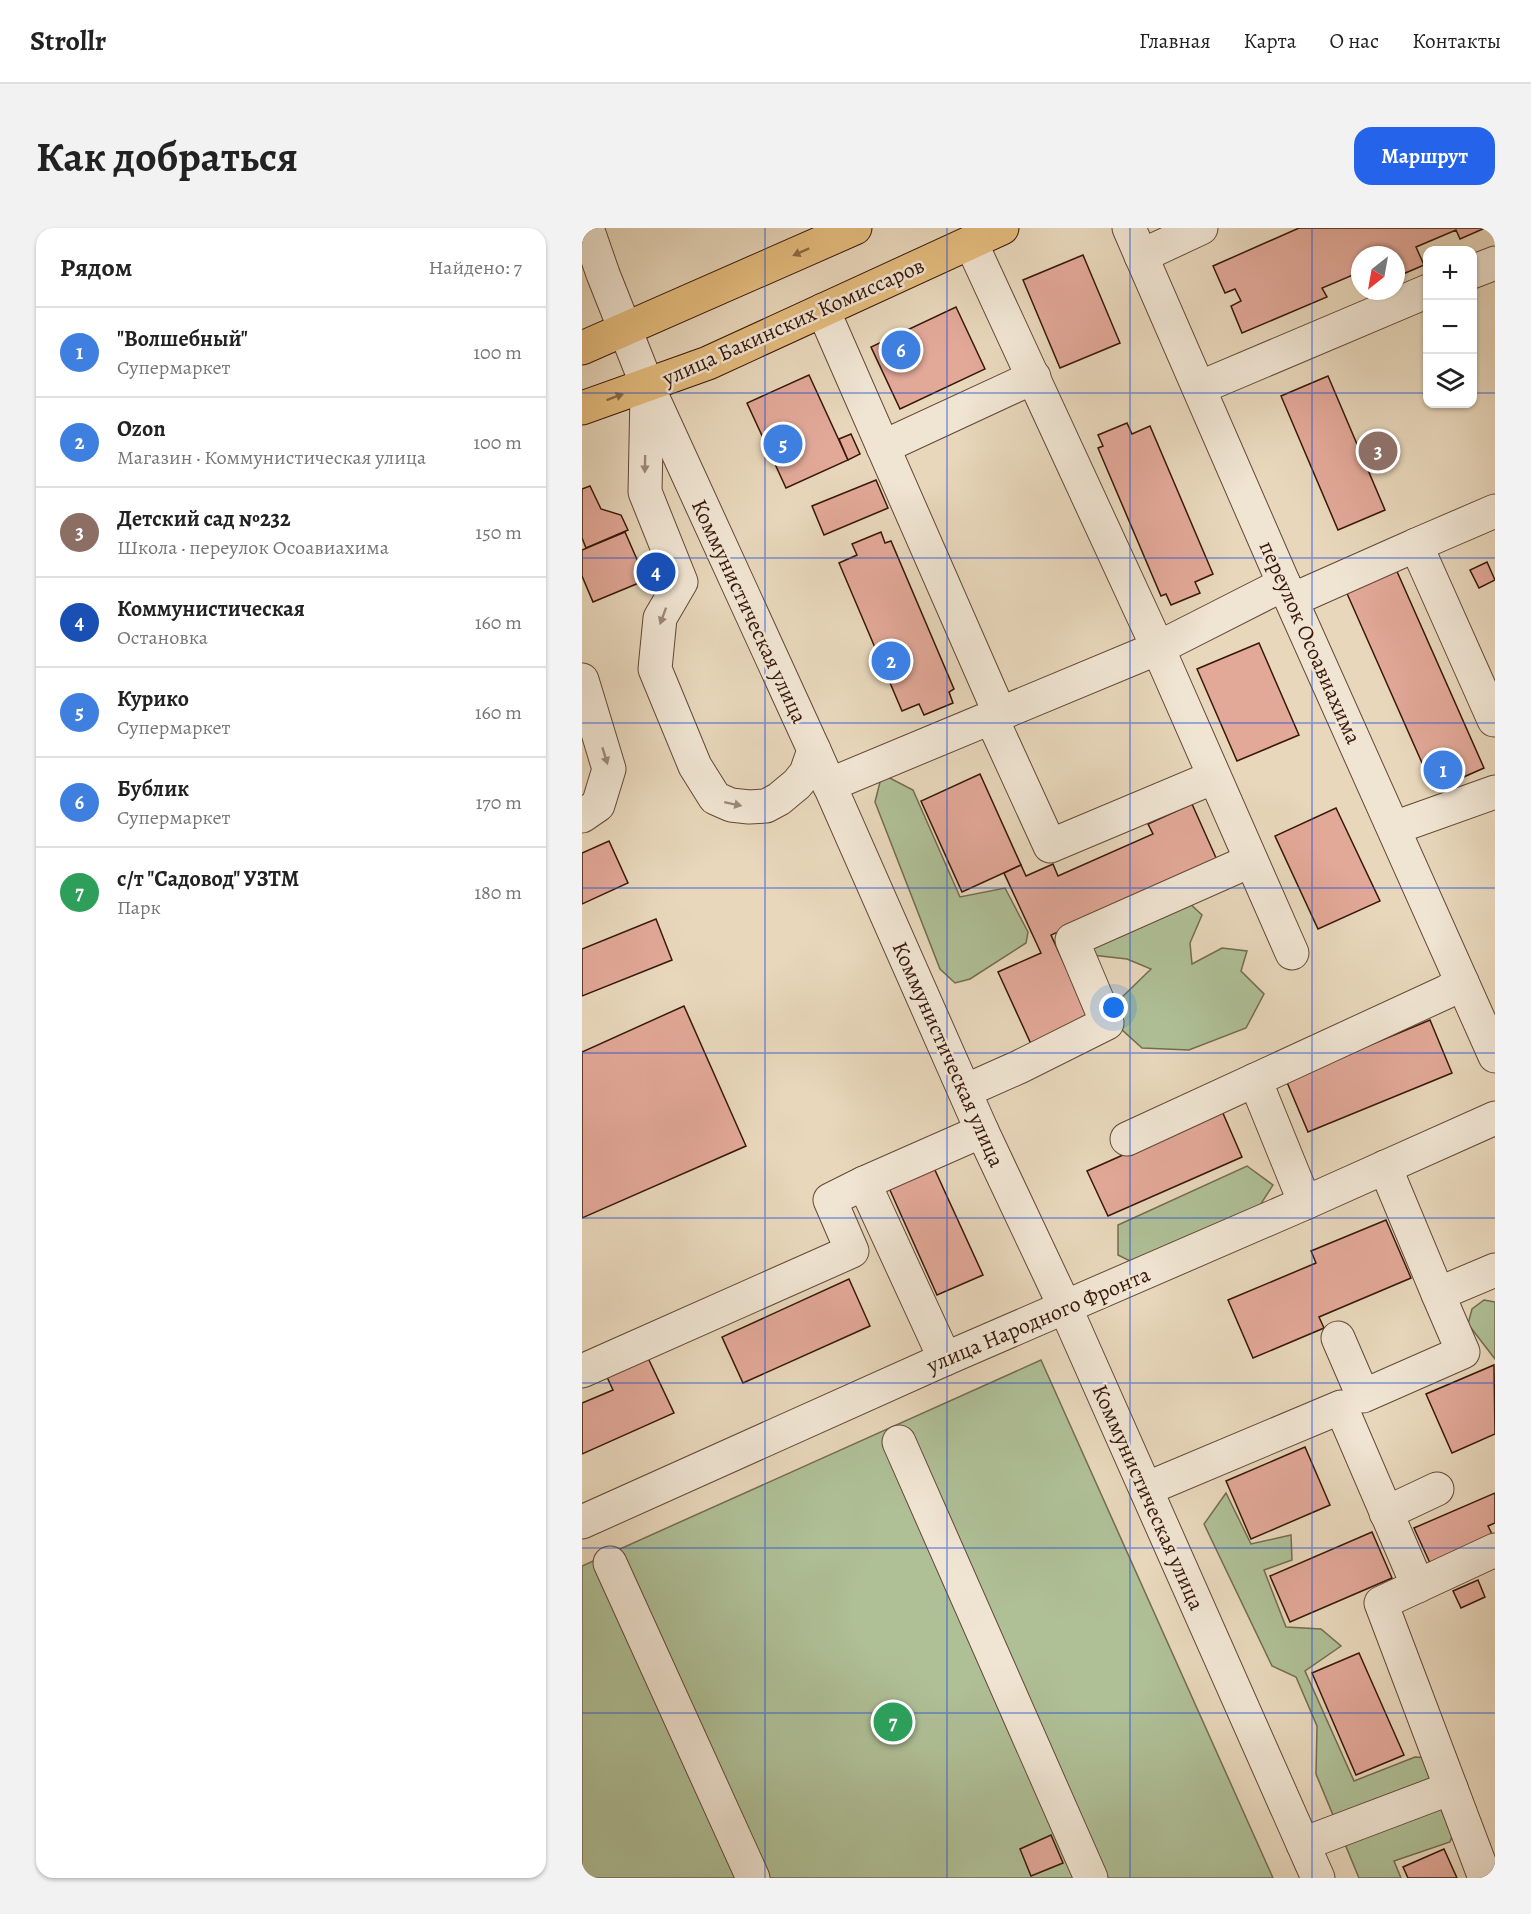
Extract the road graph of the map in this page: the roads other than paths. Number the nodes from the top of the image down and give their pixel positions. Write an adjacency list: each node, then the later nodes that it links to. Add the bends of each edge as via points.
1 (587, 228): 11 (street, Коммунистическая улица)
2 (855, 228): 11 (main road, one-way to 11)
3 (1002, 228): 6 (main road, улица Бакинских Комиссаров)
4 (1201, 228): 5 (street)
5 (1135, 242): 15 (street, переулок Осоавиахима)
6 (971, 243): 10 (main road, улица Бакинских Комиссаров); 13 (street)
7 (1495, 263): 8 (street)
8 (1477, 270)
9 (1423, 293): 15 (street)
10 (823, 310): 14 (main road, улица Бакинских Комиссаров, via 708,363); 17 (street)
11 (625, 330): 12 (main road); 14 (street, Коммунистическая улица)
12 (582, 348)
13 (1034, 377): 17 (street); 21 (street)
14 (647, 385): 16 (main road, улица Бакинских Комиссаров, one-way to 14); 25 (street, Коммунистическая улица); 25 (street, one-way to 25, via 645,492 681,582 660,618 655,669 695,766 715,798 731,805 766,806 797,784 806,773)
15 (1199, 388): 20 (street, переулок Осоавиахима)
16 (582, 408)
17 (883, 447): 23 (street)
18 (1495, 511): 19 (street)
19 (1416, 545): 20 (street); 24 (street)
20 (1288, 592): 21 (street); 30 (street, переулок Осоавиахима)
21 (1158, 648): 23 (street); 26 (street)
22 (582, 680): 29 (street, one-way to 29, via 609,770 598,805)
23 (996, 716): 26 (street, via 1050,846); 27 (street)
24 (1494, 720)
25 (814, 750): 27 (street, Коммунистическая улица)
26 (1215, 777): 31 (street)
27 (829, 785): 36 (street, Коммунистическая улица)
28 (1495, 792): 30 (street)
29 (582, 816)
30 (1394, 828): 33 (street, переулок Осоавиахима)
31 (1250, 861): 32 (street); 36 (street, via 1072,940 1107,1023)
32 (1292, 953)
33 (1462, 982): 34 (street, переулок Осоавиахима); 35 (street)
34 (1495, 1056)
35 (1256, 1080): 39 (street); 42 (street)
36 (964, 1091): 38 (street, Коммунистическая улица)
37 (1495, 1118): 40 (street, улица Народного Фронта)
38 (982, 1131): 41 (street); 45 (street, Коммунистическая улица)
39 (1127, 1139)
40 (1384, 1167): 42 (street, улица Народного Фронта); 44 (street)
41 (864, 1183): 47 (street); 48 (street, via 830,1200 852,1251)
42 (1305, 1203): 45 (street, улица Народного Фронта)
43 (1495, 1270): 44 (street)
44 (1438, 1294): 49 (street, via 1463,1352)
45 (1065, 1307): 47 (street, улица Народного Фронта); 52 (street, Коммунистическая улица)
46 (1338, 1338): 49 (street)
47 (945, 1359): 54 (street, улица Народного Фронта)
48 (582, 1371)
49 (1352, 1402): 52 (street); 53 (street)
50 (899, 1442): 61 (street)
51 (1437, 1488): 53 (street)
52 (1146, 1489): 59 (street, Коммунистическая улица)
53 (1386, 1513): 57 (street)
54 (582, 1522)
55 (1495, 1550): 57 (street)
56 (610, 1563): 60 (street)
57 (1418, 1586): 58 (street, via 1381,1603)
58 (1451, 1788): 59 (street); 63 (street)
59 (1303, 1844): 62 (street, Коммунистическая улица)
60 (753, 1878)
61 (1091, 1878)
62 (1318, 1878)
63 (1485, 1878)

